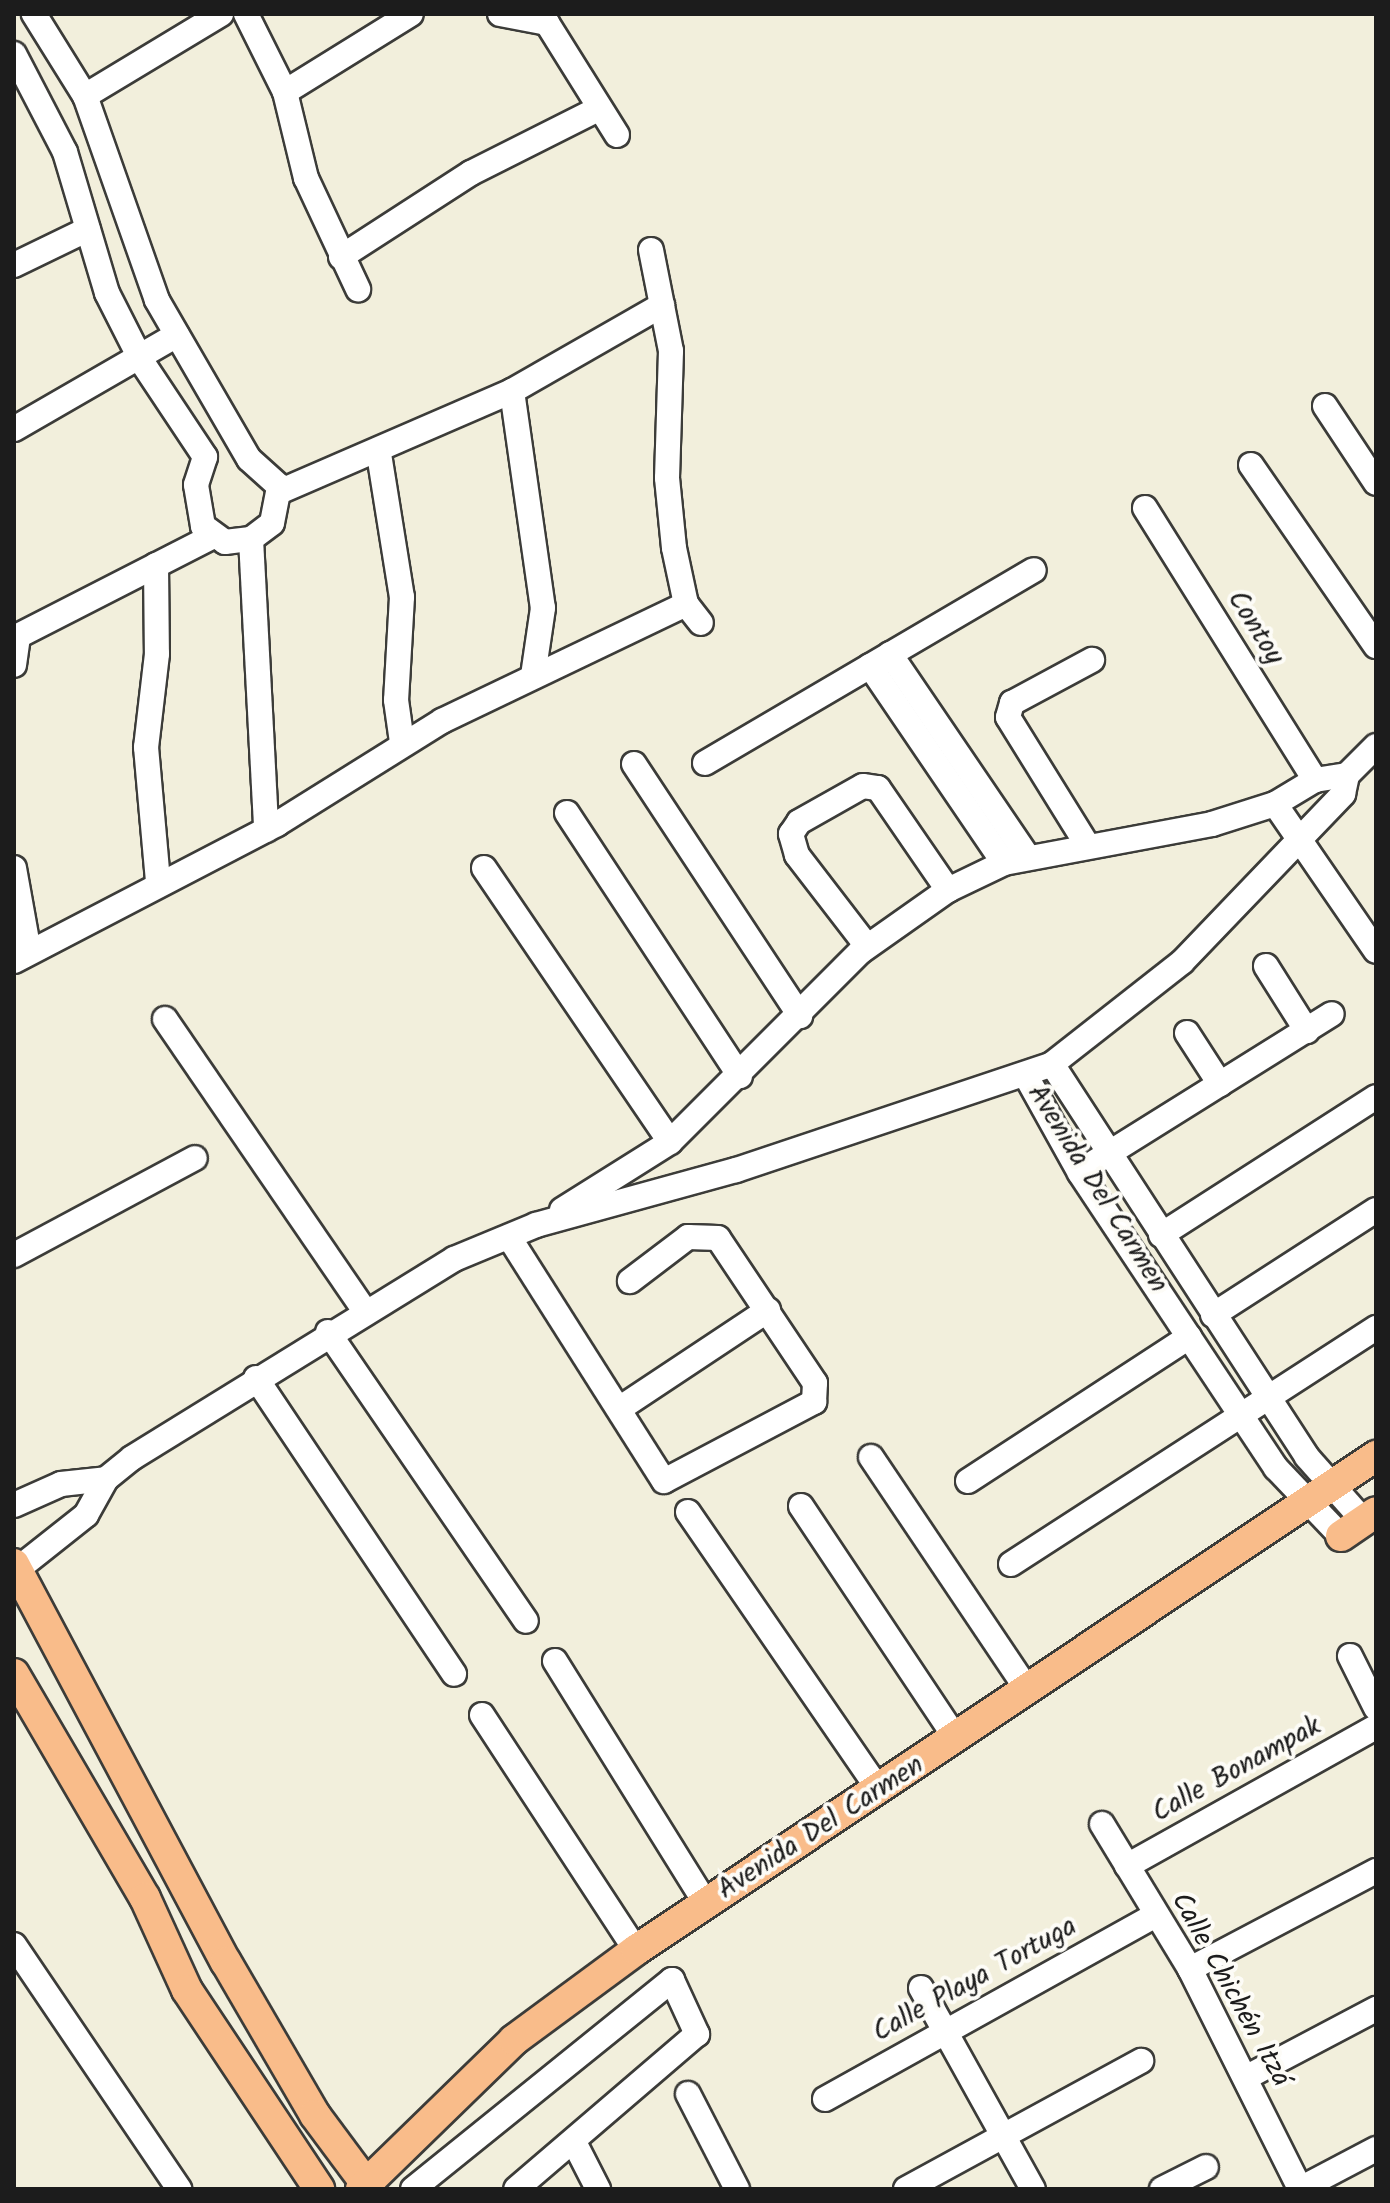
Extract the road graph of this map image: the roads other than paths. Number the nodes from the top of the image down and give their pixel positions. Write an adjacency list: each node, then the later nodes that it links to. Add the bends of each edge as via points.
1 (34, 14): 8 (street)
2 (221, 14): 8 (street)
3 (246, 14): 7 (street)
4 (411, 14): 7 (street)
5 (500, 14): 9 (street, via 547,23)
6 (14, 54): 12 (street)
7 (285, 92): 15 (street, via 306,178)
8 (85, 96): 11 (street)
9 (600, 108): 10 (street); 15 (street, via 471,173)
10 (617, 135)
11 (106, 156): 12 (street); 19 (street, via 133,246)
12 (70, 169): 13 (street)
13 (88, 229): 16 (street); 20 (street, via 107,293)
14 (651, 250): 18 (street)
15 (341, 257): 17 (street)
16 (14, 265)
17 (358, 289)
18 (662, 305): 21 (street); 38 (street, via 674,412 667,478 693,614)
19 (177, 335): 20 (street); 27 (street, via 249,459 267,470)
20 (138, 356): 23 (street); 29 (street, via 205,457 195,504)
21 (512, 391): 24 (street); 38 (street, via 543,608)
22 (1325, 406): 26 (street)
23 (14, 429)
24 (379, 454): 27 (street); 39 (street, via 402,597 396,700)
25 (1251, 465): 34 (street)
26 (1376, 483)
27 (279, 492): 30 (street, via 272,523)
28 (1145, 508): 44 (street, Contoy)
29 (213, 536): 30 (street); 31 (street)
30 (251, 539): 47 (street)
31 (156, 565): 33 (street); 54 (street, via 157,654 146,747)
32 (1034, 570): 35 (street)
33 (16, 637): 37 (street)
34 (1376, 646)
35 (880, 660): 41 (street); 50 (street); 51 (street)
36 (1092, 660): 49 (street, via 1012,703 1008,717)
37 (14, 665)
38 (533, 676): 39 (street)
39 (402, 742): 47 (street)
40 (1374, 755): 43 (street)
41 (705, 763)
42 (634, 764): 61 (street)
43 (1347, 775): 44 (street); 48 (street, via 1343,794)
44 (1315, 780): 45 (street)
45 (1275, 804): 48 (street); 49 (street, via 1212,824)
46 (567, 813): 66 (street)
47 (266, 830): 54 (street)
48 (1300, 833): 57 (street); 65 (street, via 1182,962)
49 (1086, 843): 50 (street)
50 (1028, 857): 51 (street)
51 (1004, 863): 55 (street)
52 (14, 868): 58 (street)
53 (484, 868): 70 (street)
54 (158, 881): 58 (street)
55 (948, 890): 56 (street); 56 (street, via 878,788 863,786 799,822 791,834 797,855)
56 (867, 946): 61 (street)
57 (1376, 951)
58 (22, 956)
59 (1266, 966): 63 (street)
60 (1332, 1014): 63 (street)
61 (800, 1016): 66 (street)
62 (165, 1019): 82 (street)
63 (1307, 1031): 68 (street)
64 (1187, 1033): 68 (street)
65 (1052, 1064): 67 (street, Avenida Del Carmen); 71 (street, Avenida Del Carmen)
66 (740, 1076): 70 (street)
67 (1026, 1076): 74 (street, Avenida Del Carmen); 75 (street)
68 (1220, 1084): 71 (street)
69 (1376, 1097): 78 (street)
70 (670, 1142): 73 (street)
71 (1105, 1155): 74 (street); 78 (street, Avenida Del Carmen)
72 (195, 1158): 80 (street)
73 (640, 1161): 75 (street); 77 (street)
74 (1080, 1173): 87 (street, Avenida Del Carmen)
75 (656, 1192): 77 (street)
76 (1376, 1210): 84 (street)
77 (536, 1225): 79 (street)
78 (1161, 1235): 84 (street, Avenida Del Carmen)
79 (509, 1237): 82 (street); 90 (street)
80 (14, 1255)
81 (630, 1281): 83 (street, via 688,1237 708,1233)
82 (364, 1310): 86 (street)
83 (768, 1310): 90 (street); 90 (street, via 815,1383 809,1408 669,1482 658,1476)
84 (1213, 1315): 89 (street, Avenida Del Carmen)
85 (1376, 1328): 89 (street)
86 (328, 1332): 88 (street); 103 (street)
87 (1189, 1337): 91 (street, Avenida Del Carmen); 95 (street)
88 (256, 1378): 94 (street); 107 (street)
89 (1267, 1397): 91 (street); 96 (street, Avenida Del Carmen)
90 (619, 1409)
91 (1241, 1414): 96 (street, Avenida Del Carmen); 101 (street)
92 (1376, 1456): 96 (main road, Avenida Del Carmen)
93 (871, 1457): 108 (street)
94 (106, 1479): 97 (street, via 61,1484); 102 (street, via 86,1515)
95 (968, 1481)
96 (1319, 1494): 100 (street, Avenida Del Carmen); 108 (main road, Avenida Del Carmen)
97 (14, 1505)
98 (801, 1506): 112 (street)
99 (688, 1512): 113 (street)
100 (1360, 1523)
101 (1011, 1564)
102 (15, 1569): 124 (main road)
103 (526, 1621)
104 (1350, 1656): 109 (street)
105 (555, 1661): 117 (street)
106 (14, 1674): 126 (main road)
107 (454, 1674)
108 (1028, 1691): 112 (main road, Avenida Del Carmen)
109 (1376, 1708)
110 (482, 1715): 120 (street)
111 (1376, 1727): 115 (street, Calle Bonampak)
112 (956, 1738): 113 (main road, Avenida Del Carmen)
113 (879, 1790): 117 (main road, Avenida Del Carmen)
114 (1102, 1824): 115 (street, Calle Chichén Itzá)
115 (1127, 1866): 118 (street, Calle Chichén Itzá)
116 (1376, 1871): 121 (street)
117 (706, 1904): 120 (main road, Avenida Del Carmen)
118 (1155, 1915): 121 (street, Calle Chichén Itzá); 125 (street, Calle Playa Tortuga)
119 (14, 1945): 136 (street)
120 (636, 1950): 135 (main road, Avenida Del Carmen, via 514,2040)
121 (1190, 1969): 128 (street, Calle Chichén Itzá)
122 (921, 1988): 125 (street)
123 (1376, 2009): 128 (street)
124 (265, 2022): 126 (main road); 135 (main road, via 315,2115)
125 (943, 2028): 130 (street, Calle Playa Tortuga); 131 (street)
126 (226, 2048): 137 (main road)
127 (1141, 2061): 131 (street)
128 (1247, 2077): 145 (street, Calle Chichén Itzá)
129 (688, 2094): 141 (street)
130 (825, 2099)
131 (1003, 2136): 142 (street); 143 (street)
132 (575, 2144): 138 (street, via 697,2034 672,1980); 139 (street); 140 (street)
133 (1376, 2149): 145 (street)
134 (1206, 2167): 144 (street)
135 (366, 2187)
136 (179, 2189)
137 (319, 2189)
138 (413, 2189)
139 (516, 2189)
140 (598, 2189)
141 (737, 2189)
142 (906, 2189)
143 (1033, 2189)
144 (1162, 2189)
145 (1300, 2189)

